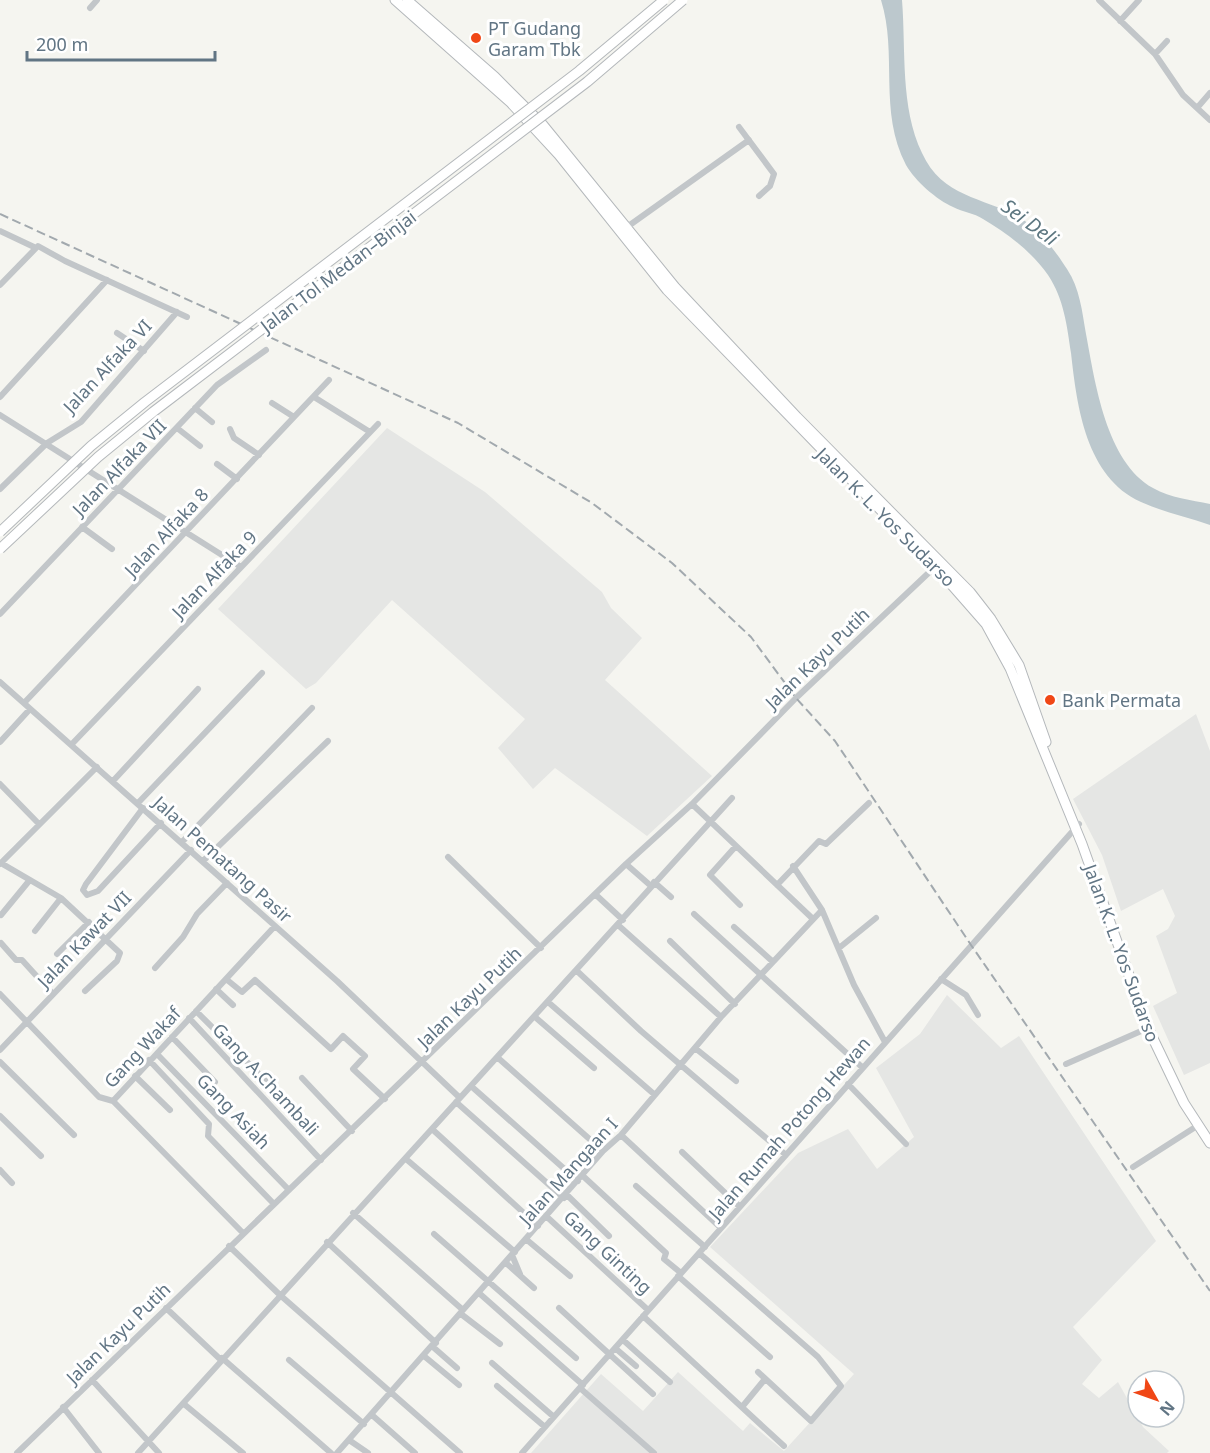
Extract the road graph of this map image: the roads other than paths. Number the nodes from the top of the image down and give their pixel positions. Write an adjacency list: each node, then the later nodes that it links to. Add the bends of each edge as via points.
1 (97, 0): 8 (street)
2 (395, 0): 52 (highway, Jalan K. L. Yos Sudarso, via 511,103 559,155 667,290)
3 (407, 0): 18 (highway, Jalan K. L. Yos Sudarso, via 543,125)
4 (664, 0): 49 (highway, Jalan Tol Medan–Binjai, bridge, via 579,71 145,402 91,446)
5 (683, 0): 50 (highway, Jalan Tol Medan–Binjai, bridge, via 587,82 153,412 98,457)
6 (1099, 0): 9 (street)
7 (1139, 0): 9 (street)
8 (90, 8)
9 (1120, 21): 11 (street)
10 (1167, 41): 11 (street)
11 (1155, 54): 13 (street, via 1183,95)
12 (1210, 93): 13 (street)
13 (1197, 108): 14 (street)
14 (1210, 120)
15 (739, 127): 16 (street)
16 (749, 140): 17 (street, via 774,174 770,186); 18 (street)
17 (759, 196)
18 (627, 227): 52 (highway, Jalan K. L. Yos Sudarso, via 675,287)
19 (0, 231): 20 (street, Jalan Alfaka VI)
20 (37, 247): 21 (street, Jalan Alfaka VI); 22 (street)
21 (107, 280): 23 (street, Jalan Alfaka VI); 29 (street)
22 (0, 285)
23 (177, 312): 24 (street); 27 (street, Jalan Alfaka VI)
24 (187, 317)
25 (117, 333): 27 (street)
26 (266, 350): 32 (street, Jalan Alfaka VII, via 218,385)
27 (144, 351): 40 (street, Jalan Alfaka VI, via 81,422)
28 (330, 380): 30 (street, Jalan Alfaka 8)
29 (0, 396)
30 (314, 397): 34 (street, Jalan Alfaka 8); 39 (street)
31 (272, 403): 34 (street)
32 (195, 408): 35 (street); 37 (street, Jalan Alfaka VII)
33 (0, 415): 40 (street)
34 (294, 417): 42 (street, Jalan Alfaka 8)
35 (212, 422)
36 (378, 424): 39 (street, Jalan Alfaka 9)
37 (177, 428): 41 (street); 45 (street, Jalan Alfaka VII)
38 (230, 429): 42 (street, via 234,438)
39 (370, 432): 53 (street, Jalan Alfaka 9)
40 (47, 443): 45 (street); 46 (street, Jalan Alfaka VI)
41 (200, 446)
42 (259, 455): 44 (street, Jalan Alfaka 8)
43 (217, 465): 44 (street)
44 (237, 478): 48 (street, Jalan Alfaka 8)
45 (118, 488): 47 (street, Jalan Alfaka VII); 48 (street)
46 (0, 489)
47 (82, 527): 51 (street); 54 (street, Jalan Alfaka VII)
48 (188, 531): 53 (street); 58 (street, Jalan Alfaka 8)
49 (0, 532)
50 (0, 549)
51 (112, 549)
52 (938, 564): 69 (street, Jalan Kayu Putih, via 796,698); 74 (highway, Jalan K. L. Yos Sudarso, via 998,642)
53 (242, 567): 63 (street, Jalan Alfaka 9)
54 (0, 614)
55 (261, 673): 70 (street)
56 (0, 682): 58 (street, Jalan Pematang Pasir)
57 (198, 689): 65 (street)
58 (24, 703): 60 (street, Jalan Pematang Pasir)
59 (312, 708): 75 (street)
60 (30, 709): 62 (street); 63 (street, Jalan Pematang Pasir)
61 (328, 741): 79 (street)
62 (0, 742)
63 (71, 745): 64 (street, Jalan Pematang Pasir)
64 (97, 767): 65 (street, Jalan Pematang Pasir); 73 (street)
65 (113, 781): 70 (street, Jalan Pematang Pasir)
66 (0, 784): 73 (street)
67 (732, 798): 71 (street)
68 (869, 803): 82 (street, via 829,842 819,841)
69 (692, 804): 71 (street); 81 (street, Jalan Kayu Putih)
70 (140, 805): 72 (street, Jalan Pematang Pasir); 72 (street, via 86,884 83,890 87,895 98,891)
71 (710, 821): 76 (street); 85 (street)
72 (161, 823): 75 (street, Jalan Pematang Pasir)
73 (39, 824): 80 (street)
74 (1077, 826): 112 (street, Jalan Rumah Potong Hewan); 126 (highway, Jalan K. L. Yos Sudarso); 158 (highway, Jalan K. L. Yos Sudarso, via 1152,1024 1189,1101)
75 (182, 842): 77 (street, Jalan Pematang Pasir)
76 (736, 846): 86 (street); 90 (street, via 710,875)
77 (191, 850): 79 (street, Jalan Pematang Pasir); 101 (street, Jalan Kawat VII)
78 (448, 857): 104 (street)
79 (203, 861): 84 (street, Jalan Pematang Pasir)
80 (1, 863): 83 (street)
81 (626, 864): 85 (street); 87 (street, Jalan Kayu Putih)
82 (793, 866): 86 (street); 91 (street)
83 (29, 881): 89 (street); 93 (street)
84 (227, 884): 98 (street, Jalan Pematang Pasir); 108 (street, via 197,914 183,938)
85 (652, 884): 88 (street); 97 (street)
86 (777, 885): 95 (street)
87 (595, 894): 97 (street); 104 (street, Jalan Kayu Putih)
88 (671, 897)
89 (62, 898): 96 (street); 100 (street)
90 (740, 905)
91 (822, 910): 95 (street, Jalan Mangaan I); 105 (street)
92 (694, 914): 110 (street)
93 (1, 915)
94 (876, 918): 105 (street)
95 (813, 919): 107 (street, Jalan Mangaan I)
96 (89, 922): 101 (street); 106 (street)
97 (621, 923): 109 (street); 123 (street)
98 (275, 926): 111 (street, Gang Wakaf); 135 (street, Jalan Pematang Pasir)
99 (734, 927): 107 (street)
100 (35, 931)
101 (106, 938): 114 (street, via 121,956); 115 (street, Jalan Kawat VII)
102 (670, 941): 118 (street)
103 (1, 943): 115 (street)
104 (541, 948): 135 (street, Jalan Kayu Putih)
105 (839, 948): 128 (street)
106 (57, 954)
107 (772, 961): 110 (street, Jalan Mangaan I)
108 (155, 968)
109 (577, 971): 117 (street); 136 (street)
110 (760, 975): 118 (street, Jalan Mangaan I); 139 (street)
111 (226, 979): 113 (street, Gang Wakaf); 150 (street, via 243,993 255,980 331,1049 343,1036 365,1056 353,1069)
112 (941, 979): 121 (street, via 966,995); 128 (street, Jalan Rumah Potong Hewan)
113 (216, 990): 119 (street); 120 (street, Gang Wakaf)
114 (85, 991)
115 (52, 993): 125 (street, Jalan Kawat VII)
116 (0, 994): 125 (street, Gang Wakaf)
117 (548, 1002): 122 (street); 149 (street)
118 (735, 1004): 123 (street, Jalan Mangaan I)
119 (233, 1005)
120 (196, 1011): 124 (street, Gang Wakaf); 140 (street)
121 (978, 1015)
122 (535, 1017): 132 (street); 138 (street)
123 (721, 1017): 129 (street, Jalan Mangaan I)
124 (189, 1018): 127 (street, Gang Wakaf); 143 (street, Gang A.Chambali)
125 (26, 1022): 130 (street, Jalan Kawat VII); 152 (street, Gang Wakaf, via 99,1097)
126 (1148, 1028): 137 (street); 155 (highway, Jalan K. L. Yos Sudarso)
127 (172, 1037): 133 (street, Gang Wakaf); 145 (street)
128 (885, 1042): 139 (street, Jalan Rumah Potong Hewan)
129 (695, 1048): 136 (street, Jalan Mangaan I); 144 (street)
130 (0, 1050)
131 (157, 1054): 174 (street, Gang Asiah)
132 (497, 1057): 147 (street); 163 (street)
133 (149, 1060): 141 (street, Gang Wakaf); 176 (street, via 210,1124 208,1136 220,1151)
134 (0, 1062): 159 (street)
135 (422, 1063): 150 (street, Jalan Kayu Putih); 151 (street, Jalan Pematang Pasir)
136 (682, 1064): 149 (street, Jalan Mangaan I); 165 (street)
137 (1066, 1064)
138 (594, 1068)
139 (862, 1068): 146 (street, Jalan Rumah Potong Hewan)
140 (253, 1070): 143 (street); 148 (street)
141 (135, 1076): 152 (street, Gang Wakaf); 153 (street)
142 (302, 1077): 157 (street)
143 (244, 1078): 168 (street, Gang A.Chambali)
144 (736, 1081)
145 (215, 1082)
146 (848, 1084): 162 (street); 165 (street, Jalan Rumah Potong Hewan)
147 (471, 1086): 151 (street); 171 (street)
148 (273, 1088)
149 (655, 1095): 160 (street, Jalan Mangaan I)
150 (385, 1099): 157 (street, Jalan Kayu Putih)
151 (458, 1100): 156 (street); 175 (street, Jalan Pematang Pasir)
152 (113, 1101): 182 (street)
153 (170, 1110)
154 (0, 1116): 166 (street)
155 (1197, 1126): 161 (highway, Jalan K. L. Yos Sudarso); 169 (street)
156 (432, 1129): 167 (street); 180 (street)
157 (352, 1131): 168 (street, Jalan Kayu Putih)
158 (1210, 1133)
159 (74, 1135)
160 (621, 1135): 163 (street, Jalan Mangaan I); 181 (street)
161 (1210, 1143)
162 (906, 1144)
163 (603, 1151): 171 (street, Jalan Mangaan I)
164 (682, 1152): 177 (street)
165 (786, 1155): 177 (street, Jalan Rumah Potong Hewan)
166 (41, 1156)
167 (406, 1159): 178 (street); 190 (street)
168 (321, 1160): 174 (street, Jalan Kayu Putih)
169 (1133, 1167)
170 (0, 1170): 172 (street)
171 (580, 1178): 175 (street, Jalan Mangaan I); 193 (street, via 666,1253 664,1259)
172 (12, 1183)
173 (636, 1186): 188 (street)
174 (289, 1190): 176 (street, Jalan Kayu Putih)
175 (566, 1196): 179 (street, Jalan Mangaan I); 184 (street, Jalan Pematang Pasir)
176 (274, 1204): 182 (street, Jalan Kayu Putih)
177 (740, 1207): 181 (street, Jalan Rumah Potong Hewan)
178 (353, 1214): 186 (street); 201 (street)
179 (546, 1216): 180 (street, Jalan Mangaan I); 202 (street, Gang Ginting)
180 (538, 1226): 185 (street, Jalan Mangaan I)
181 (721, 1228): 188 (street, Jalan Rumah Potong Hewan)
182 (243, 1233): 187 (street, Jalan Kayu Putih)
183 (434, 1234): 195 (street)
184 (609, 1236)
185 (527, 1239): 190 (street, Jalan Mangaan I); 194 (street)
186 (327, 1242): 198 (street); 205 (street)
187 (229, 1246): 198 (street); 199 (street, Jalan Kayu Putih)
188 (705, 1247): 189 (street, Jalan Rumah Potong Hewan)
189 (699, 1253): 193 (street, Jalan Rumah Potong Hewan); 216 (street, via 818,1357 841,1386 812,1421)
190 (514, 1254): 191 (street, Jalan Mangaan I); 192 (street)
191 (506, 1263): 192 (street); 195 (street, Jalan Mangaan I)
192 (520, 1275): 196 (street)
193 (680, 1275): 202 (street, Jalan Rumah Potong Hewan); 208 (street)
194 (570, 1276)
195 (488, 1282): 197 (street, Jalan Mangaan I); 209 (street)
196 (534, 1288)
197 (478, 1293): 201 (street, Jalan Mangaan I); 221 (street)
198 (280, 1295): 210 (street); 222 (street)
199 (166, 1308): 210 (street); 217 (street, Jalan Kayu Putih)
200 (559, 1308): 206 (street)
201 (462, 1312): 204 (street); 205 (street, Jalan Mangaan I)
202 (646, 1313): 203 (street, Jalan Rumah Potong Hewan); 226 (street, Gang Ginting)
203 (623, 1340): 206 (street, Jalan Rumah Potong Hewan); 218 (street)
204 (500, 1344)
205 (434, 1345): 207 (street, Jalan Mangaan I); 214 (street)
206 (613, 1351): 213 (street); 221 (street, Jalan Rumah Potong Hewan); 223 (street)
207 (424, 1356): 219 (street); 222 (street, Jalan Mangaan I)
208 (770, 1356)
209 (576, 1358)
210 (221, 1359): 224 (street); 239 (street)
211 (290, 1360): 229 (street)
212 (492, 1363): 228 (street)
213 (636, 1366)
214 (457, 1368)
215 (758, 1372): 216 (street)
216 (765, 1379): 226 (street)
217 (92, 1380): 225 (street, Jalan Kayu Putih); 232 (street)
218 (670, 1382)
219 (459, 1385)
220 (496, 1386): 230 (street)
221 (581, 1386): 228 (street, Jalan Rumah Potong Hewan); 245 (street)
222 (391, 1393): 227 (street, Jalan Mangaan I); 243 (street)
223 (653, 1395)
224 (184, 1404): 232 (street); 238 (street)
225 (63, 1407): 234 (street, Jalan Kayu Putih); 235 (street)
226 (742, 1407): 233 (street, Gang Ginting)
227 (372, 1415): 229 (street, Jalan Mangaan I); 242 (street)
228 (554, 1417): 230 (street, Jalan Rumah Potong Hewan)
229 (364, 1424): 231 (street, Jalan Mangaan I)
230 (545, 1427): 244 (street, Jalan Rumah Potong Hewan)
231 (349, 1440): 240 (street, Jalan Mangaan I); 241 (street)
232 (148, 1442): 236 (street); 237 (street)
233 (784, 1446)
234 (21, 1452)
235 (99, 1453)
236 (138, 1453)
237 (159, 1453)
238 (243, 1453)
239 (331, 1453)
240 (337, 1453)
241 (368, 1453)
242 (415, 1453)
243 (460, 1453)
244 (522, 1453)
245 (654, 1453)

